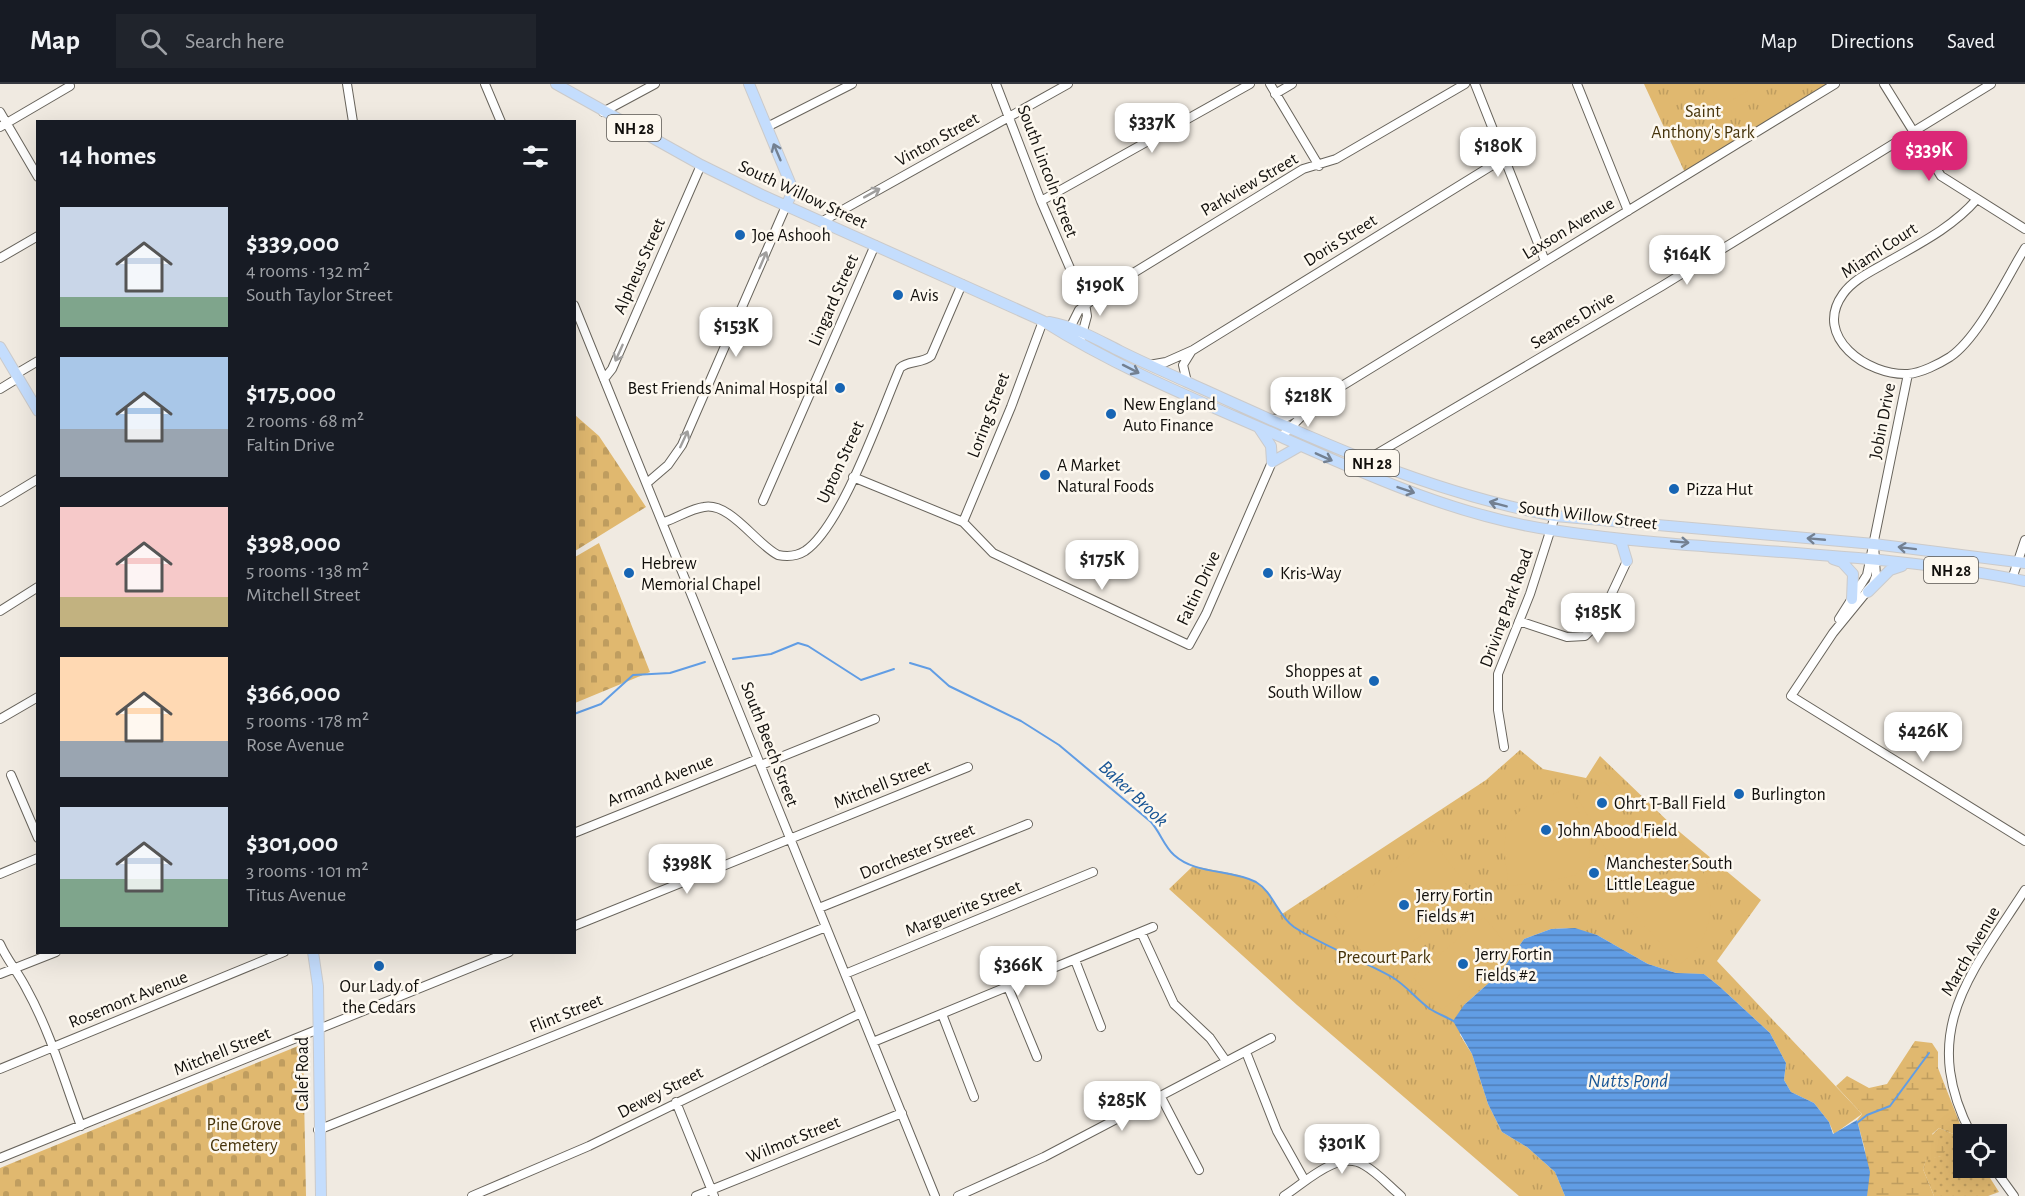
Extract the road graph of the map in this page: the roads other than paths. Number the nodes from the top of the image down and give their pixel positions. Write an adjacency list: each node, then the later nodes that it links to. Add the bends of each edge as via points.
1 (346, 84): 23 (street)
2 (485, 84): 24 (street)
3 (556, 84): 21 (main road, South Willow Street / NH 28)
4 (655, 84): 21 (street)
5 (748, 84): 26 (main road)
6 (852, 84): 26 (street)
7 (996, 84): 22 (street, South Lincoln Street)
8 (1068, 84): 22 (street, Vinton Street)
9 (1250, 84): 33 (street)
10 (1270, 84): 19 (street)
11 (1292, 84): 19 (street)
12 (1465, 84): 30 (street, Parkview Street)
13 (1475, 84): 28 (street)
14 (1577, 84): 35 (street)
15 (1835, 84): 35 (street, Laxson Avenue)
16 (1884, 84): 27 (street)
17 (1991, 84): 27 (street, Seames Drive)
18 (70, 86): 25 (street)
19 (1275, 94): 30 (street)
20 (0, 112): 25 (street)
21 (603, 112): 29 (main road, South Willow Street / NH 28)
22 (1010, 117): 33 (street, South Lincoln Street); 36 (street, Vinton Street, one-way to 22)
23 (353, 120)
24 (500, 120)
25 (3, 126): 31 (street)
26 (766, 127): 34 (main road, one-way to 26, via 790,184)
27 (1913, 132): 32 (street, via 1941,176); 66 (street, Seames Drive)
28 (1504, 158): 42 (street); 51 (street, Doris Street)
29 (701, 165): 34 (main road, South Willow Street / NH 28); 56 (street, Alpheus Street, one-way to 56, via 612,369)
30 (1318, 166): 44 (street, Parkview Street, via 1303,169)
31 (36, 174)
32 (1977, 199): 37 (street); 54 (street, Miami Court, via 1950,225 1858,280 1839,302 1835,326 1845,349 1870,365)
33 (1041, 201): 44 (street, South Lincoln Street)
34 (786, 206): 36 (main road, South Willow Street / NH 28); 71 (street, one-way to 34, via 668,465 682,445)
35 (1628, 211): 42 (street, Laxson Avenue)
36 (821, 222): 39 (main road, South Willow Street / NH 28)
37 (2025, 229)
38 (36, 237): 41 (street)
39 (875, 245): 43 (main road, South Willow Street / NH 28); 72 (street, Lingard Street)
40 (2025, 248): 54 (street, Jobin Drive, via 1965,343 1942,362)
41 (0, 258)
42 (1545, 261): 59 (street, Laxson Avenue)
43 (962, 284): 46 (main road, South Willow Street / NH 28); 69 (street, Upton Street, via 931,356 906,363 900,369)
44 (1086, 303): 47 (street); 48 (street, South Lincoln Street)
45 (576, 310): 56 (street, South Beech Street)
46 (1043, 321): 47 (main road, South Willow Street / NH 28); 76 (street, Loring Street)
47 (1068, 331): 48 (main road, South Willow Street / NH 28); 49 (main road, South Willow Street / NH 28)
48 (1083, 332): 49 (street, South Lincoln Street); 53 (main road, South Willow Street / NH 28)
49 (1079, 343): 62 (main road, South Willow Street / NH 28, one-way to 62)
50 (0, 347): 55 (main road)
51 (1193, 350): 53 (street, Doris Street); 57 (street, via 1183,365)
52 (36, 362): 55 (street)
53 (1149, 365): 57 (main road, South Willow Street / NH 28)
54 (1908, 374): 81 (street, Jobin Drive)
55 (17, 376): 58 (street); 60 (main road)
56 (604, 379): 71 (street, South Beech Street)
57 (1187, 382): 61 (main road, South Willow Street / NH 28)
58 (0, 389)
59 (1319, 400): 61 (street, Laxson Avenue, via 1287,417); 63 (street, Laxson Avenue)
60 (36, 408)
61 (1273, 419): 63 (main road, South Willow Street / NH 28)
62 (1259, 428): 64 (main road, South Willow Street / NH 28); 67 (main road, via 1271,446)
63 (1291, 428): 64 (street, Laxson Avenue); 66 (main road, South Willow Street / NH 28)
64 (1281, 437): 65 (main road, South Willow Street / NH 28)
65 (1300, 447): 67 (main road); 68 (main road, South Willow Street / NH 28, one-way to 68)
66 (1366, 460): 68 (street, Seames Drive); 74 (main road, South Willow Street / NH 28, one-way to 66, via 1439,488)
67 (1272, 462): 76 (street, Faltin Drive, via 1189,645 993,553)
68 (1352, 469): 77 (main road, South Willow Street / NH 28, one-way to 77, via 1437,501 1500,520)
69 (853, 477): 75 (street, Upton Street, via 832,519 799,554 783,556 771,551 716,507 703,507); 76 (street, Faltin Drive)
70 (36, 480): 73 (street)
71 (647, 483): 75 (street, South Beech Street)
72 (763, 501)
73 (0, 502)
74 (1555, 516): 77 (street, Driving Park Road); 81 (main road, South Willow Street / NH 28, one-way to 74)
75 (663, 522): 99 (street, South Beech Street)
76 (963, 522)
77 (1552, 530): 78 (main road, South Willow Street / NH 28); 93 (street, Driving Park Road)
78 (1606, 536): 79 (main road, South Willow Street / NH 28); 84 (main road, via 1621,541)
79 (1637, 539): 82 (main road, South Willow Street / NH 28, one-way to 82); 84 (main road)
80 (2025, 540): 85 (street)
81 (1874, 544): 83 (street, Jobin Drive); 85 (main road, South Willow Street / NH 28, one-way to 81)
82 (1800, 552): 83 (main road, South Willow Street / NH 28); 91 (main road, via 1847,566 1855,578)
83 (1873, 560): 86 (main road, South Willow Street / NH 28); 90 (street, via 1876,576); 91 (street)
84 (1627, 561): 93 (street, via 1598,623 1585,636 1567,637)
85 (2022, 562): 87 (street)
86 (1919, 566): 87 (main road, South Willow Street / NH 28); 90 (main road, via 1894,567)
87 (2012, 579): 88 (main road, South Willow Street / NH 28)
88 (2025, 581)
89 (36, 588): 92 (street)
90 (1868, 592): 94 (street)
91 (1851, 599): 94 (street)
92 (0, 611)
93 (1519, 621): 98 (street, Driving Park Road, via 1497,682)
94 (1833, 633): 106 (street, via 1791,696)
95 (36, 698): 96 (street)
96 (0, 719)
97 (875, 719): 99 (street, Armand Avenue)
98 (1504, 747)
99 (759, 762): 103 (street, Armand Avenue); 105 (street, South Beech Street)
100 (968, 767): 105 (street, Mitchell Street)
101 (11, 775): 104 (street)
102 (1028, 824): 111 (street, Dorchester Street)
103 (576, 831)
104 (36, 833)
105 (790, 839): 111 (street, South Beech Street); 112 (street, Mitchell Street)
106 (2025, 841)
107 (36, 859): 109 (street)
108 (1094, 872): 124 (street, Marguerite Street)
109 (0, 874)
110 (2025, 890): 141 (street, March Avenue, via 1965,984 1951,1021 1948,1060 1955,1099)
111 (819, 908): 113 (street, South Beech Street)
112 (576, 925)
113 (826, 927): 124 (street, South Beech Street); 143 (street, Flint Street)
114 (1153, 927): 115 (street)
115 (1141, 932): 121 (street); 135 (street, via 1174,1004 1203,1030)
116 (0, 944): 122 (street)
117 (51, 954): 122 (street)
118 (279, 954): 132 (street, Rosemont Avenue)
119 (313, 954): 129 (main road, Calef Road)
120 (504, 954): 129 (street, Mitchell Street)
121 (1075, 960): 125 (street); 128 (street)
122 (13, 968): 123 (street); 132 (street, via 26,986)
123 (0, 974)
124 (845, 974): 126 (street, South Beech Street)
125 (1008, 987): 127 (street); 134 (street)
126 (861, 1013): 131 (street, South Beech Street); 139 (street, Dewey Street)
127 (942, 1014): 131 (street); 137 (street)
128 (1101, 1027)
129 (318, 1030): 142 (street, Mitchell Street); 143 (main road, Calef Road)
130 (1271, 1038): 133 (street)
131 (873, 1042): 140 (street, South Beech Street)
132 (52, 1048): 136 (street, Rosemont Avenue); 142 (street)
133 (1245, 1052): 135 (street); 147 (street, via 1284,1144)
134 (1037, 1057)
135 (1226, 1061): 138 (street)
136 (0, 1069)
137 (974, 1097)
138 (1161, 1097): 145 (street); 153 (street, via 1044,1158)
139 (676, 1102): 148 (street); 150 (street, Dewey Street, via 590,1146)
140 (902, 1113): 148 (street, Wilmot Street); 152 (street, South Beech Street)
141 (1966, 1124)
142 (81, 1126): 144 (street, Mitchell Street)
143 (318, 1130): 149 (main road, Calef Road)
144 (0, 1158)
145 (1199, 1170)
146 (2001, 1178): 156 (street)
147 (1305, 1181): 154 (street); 155 (street, via 1335,1163 1354,1160 1371,1169)
148 (712, 1193): 151 (street, Wilmot Street)
149 (321, 1196)
150 (472, 1196)
151 (696, 1196)
152 (935, 1196)
153 (958, 1196)
154 (1284, 1196)
155 (1401, 1196)
156 (2014, 1196)

